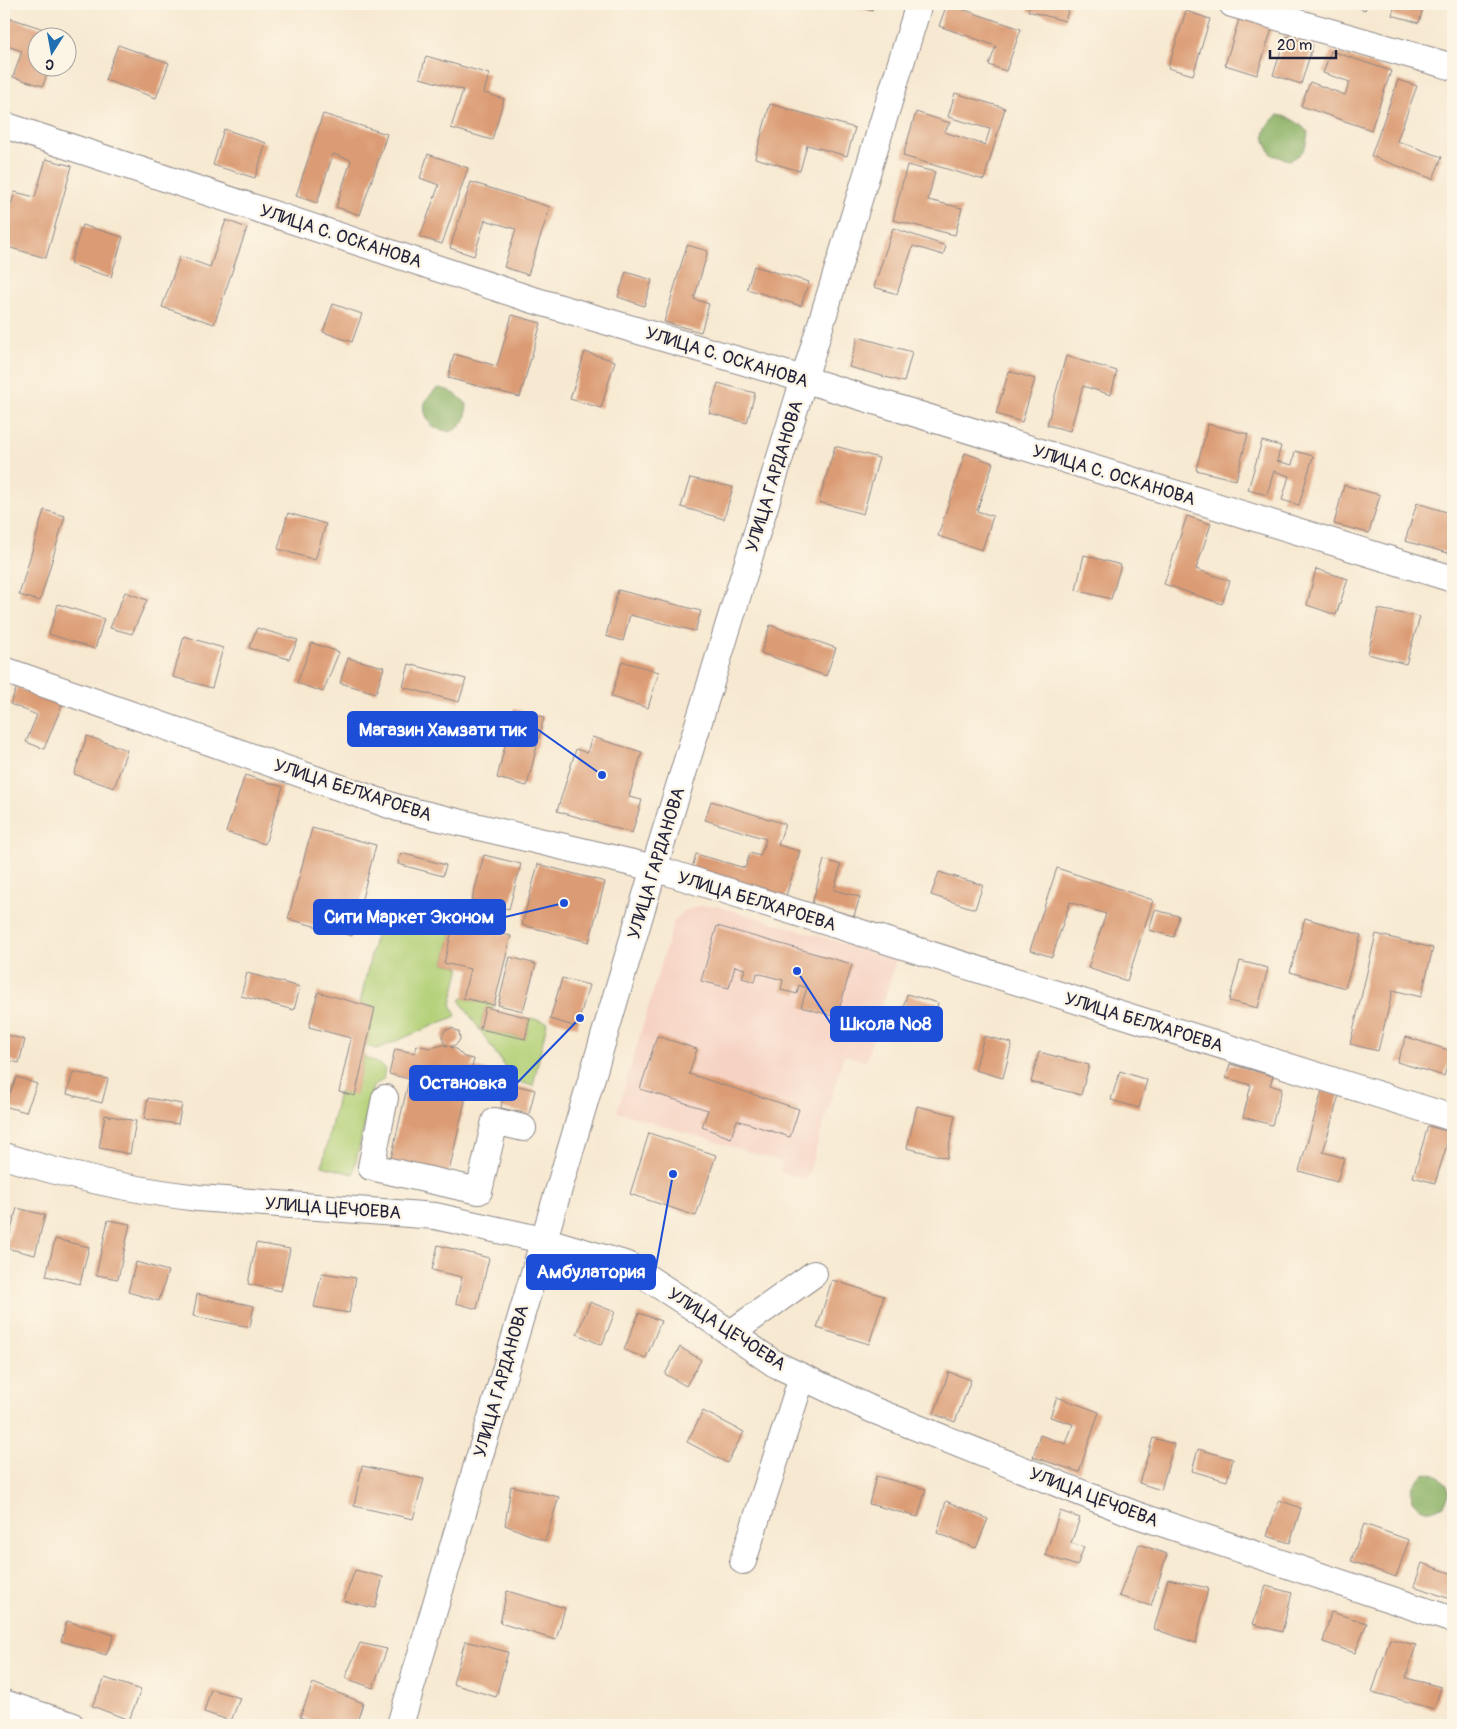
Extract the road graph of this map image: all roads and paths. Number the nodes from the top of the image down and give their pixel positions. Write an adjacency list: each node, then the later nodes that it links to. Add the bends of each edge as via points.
1 (919, 4): 5 (street, УЛИЦА ГАРДАНОВА, via 855,220)
2 (1232, 4): 3 (street)
3 (1453, 67)
4 (4, 125): 5 (street, УЛИЦА С. ОСКАНОВА, via 530,298)
5 (803, 380): 6 (street, УЛИЦА С. ОСКАНОВА); 8 (street, УЛИЦА ГАРДАНОВА)
6 (1453, 579)
7 (4, 670): 8 (street, УЛИЦА БЕЛХАРОЕВА, via 398,808)
8 (654, 868): 10 (street, УЛИЦА БЕЛХАРОЕВА); 13 (street, УЛИЦА ГАРДАНОВА)
9 (385, 1098): 11 (street, via 370,1172 479,1191 495,1121)
10 (1453, 1118)
11 (523, 1128)
12 (4, 1156): 13 (street, УЛИЦА ЦЕЧОЕВА, via 159,1193 436,1216)
13 (543, 1240): 15 (street, УЛИЦА ЦЕЧОЕВА, via 628,1265); 21 (street, УЛИЦА ГАРДАНОВА)
14 (814, 1274): 15 (street)
15 (731, 1333): 16 (street, УЛИЦА ЦЕЧОЕВА, via 775,1364)
16 (802, 1377): 17 (street); 18 (street, УЛИЦА ЦЕЧОЕВА, via 872,1410 1134,1514)
17 (743, 1561)
18 (1453, 1620)
19 (4, 1703): 20 (street)
20 (71, 1725)
21 (400, 1725)

